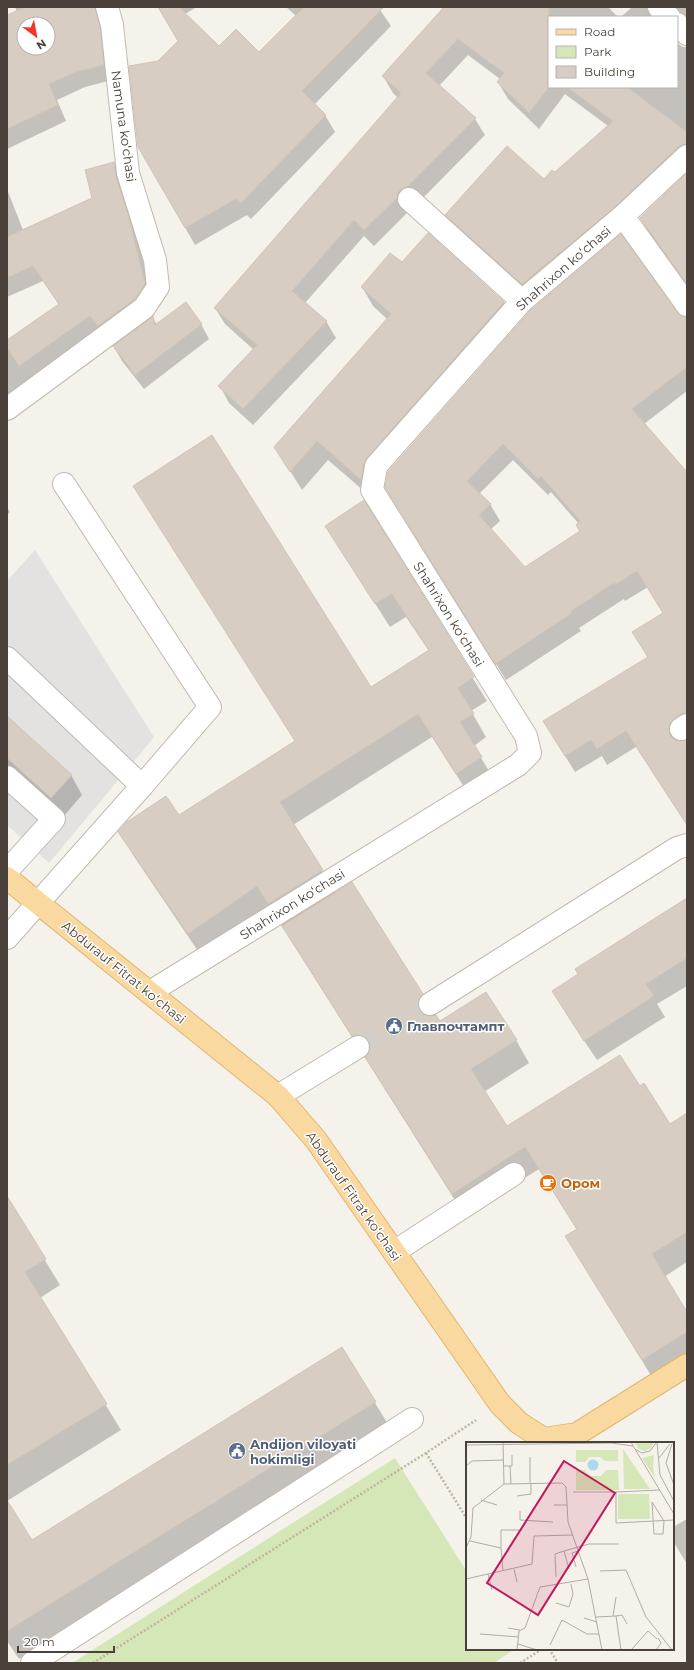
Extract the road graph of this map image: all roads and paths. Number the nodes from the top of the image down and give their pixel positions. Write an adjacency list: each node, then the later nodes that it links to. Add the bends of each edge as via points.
1 (107, 7): 11 (street, Namuna koʻchasi, via 112,25 128,173 155,260 158,287 144,308)
2 (659, 7): 3 (street)
3 (668, 16)
4 (678, 25): 5 (street)
5 (687, 34)
6 (687, 156): 8 (street, Shahrixon koʻchasi)
7 (409, 199): 9 (street)
8 (623, 216): 9 (street, Shahrixon koʻchasi); 10 (street)
9 (522, 301): 21 (street, Shahrixon koʻchasi, via 376,466 372,490 526,736 530,752 518,765)
10 (687, 306)
11 (7, 409)
12 (64, 484): 15 (street, via 210,707)
13 (7, 658): 15 (street)
14 (7, 777): 17 (street, via 54,819)
15 (142, 786): 19 (street)
16 (687, 845): 22 (street, via 676,848)
17 (7, 871)
18 (7, 878): 19 (main road, Abdurauf Fitrat koʻchasi)
19 (39, 904): 20 (street); 21 (main road, Abdurauf Fitrat koʻchasi)
20 (7, 938)
21 (150, 992): 24 (main road, Abdurauf Fitrat koʻchasi)
22 (430, 1004)
23 (358, 1047): 24 (street)
24 (278, 1096): 26 (main road, Abdurauf Fitrat koʻchasi, via 316,1140)
25 (514, 1174): 26 (street)
26 (394, 1252): 28 (main road, Abdurauf Fitrat koʻchasi)
27 (687, 1364): 28 (main road, Abdurauf Fitrat koʻchasi, via 577,1434 544,1439 519,1423)
28 (500, 1404): 30 (path)
29 (412, 1419): 34 (street)
30 (426, 1453): 31 (path); 35 (path)
31 (466, 1517)
32 (540, 1650): 36 (path)
33 (550, 1650): 37 (path)
34 (32, 1663)
35 (93, 1663)
36 (520, 1663)
37 (558, 1663)

